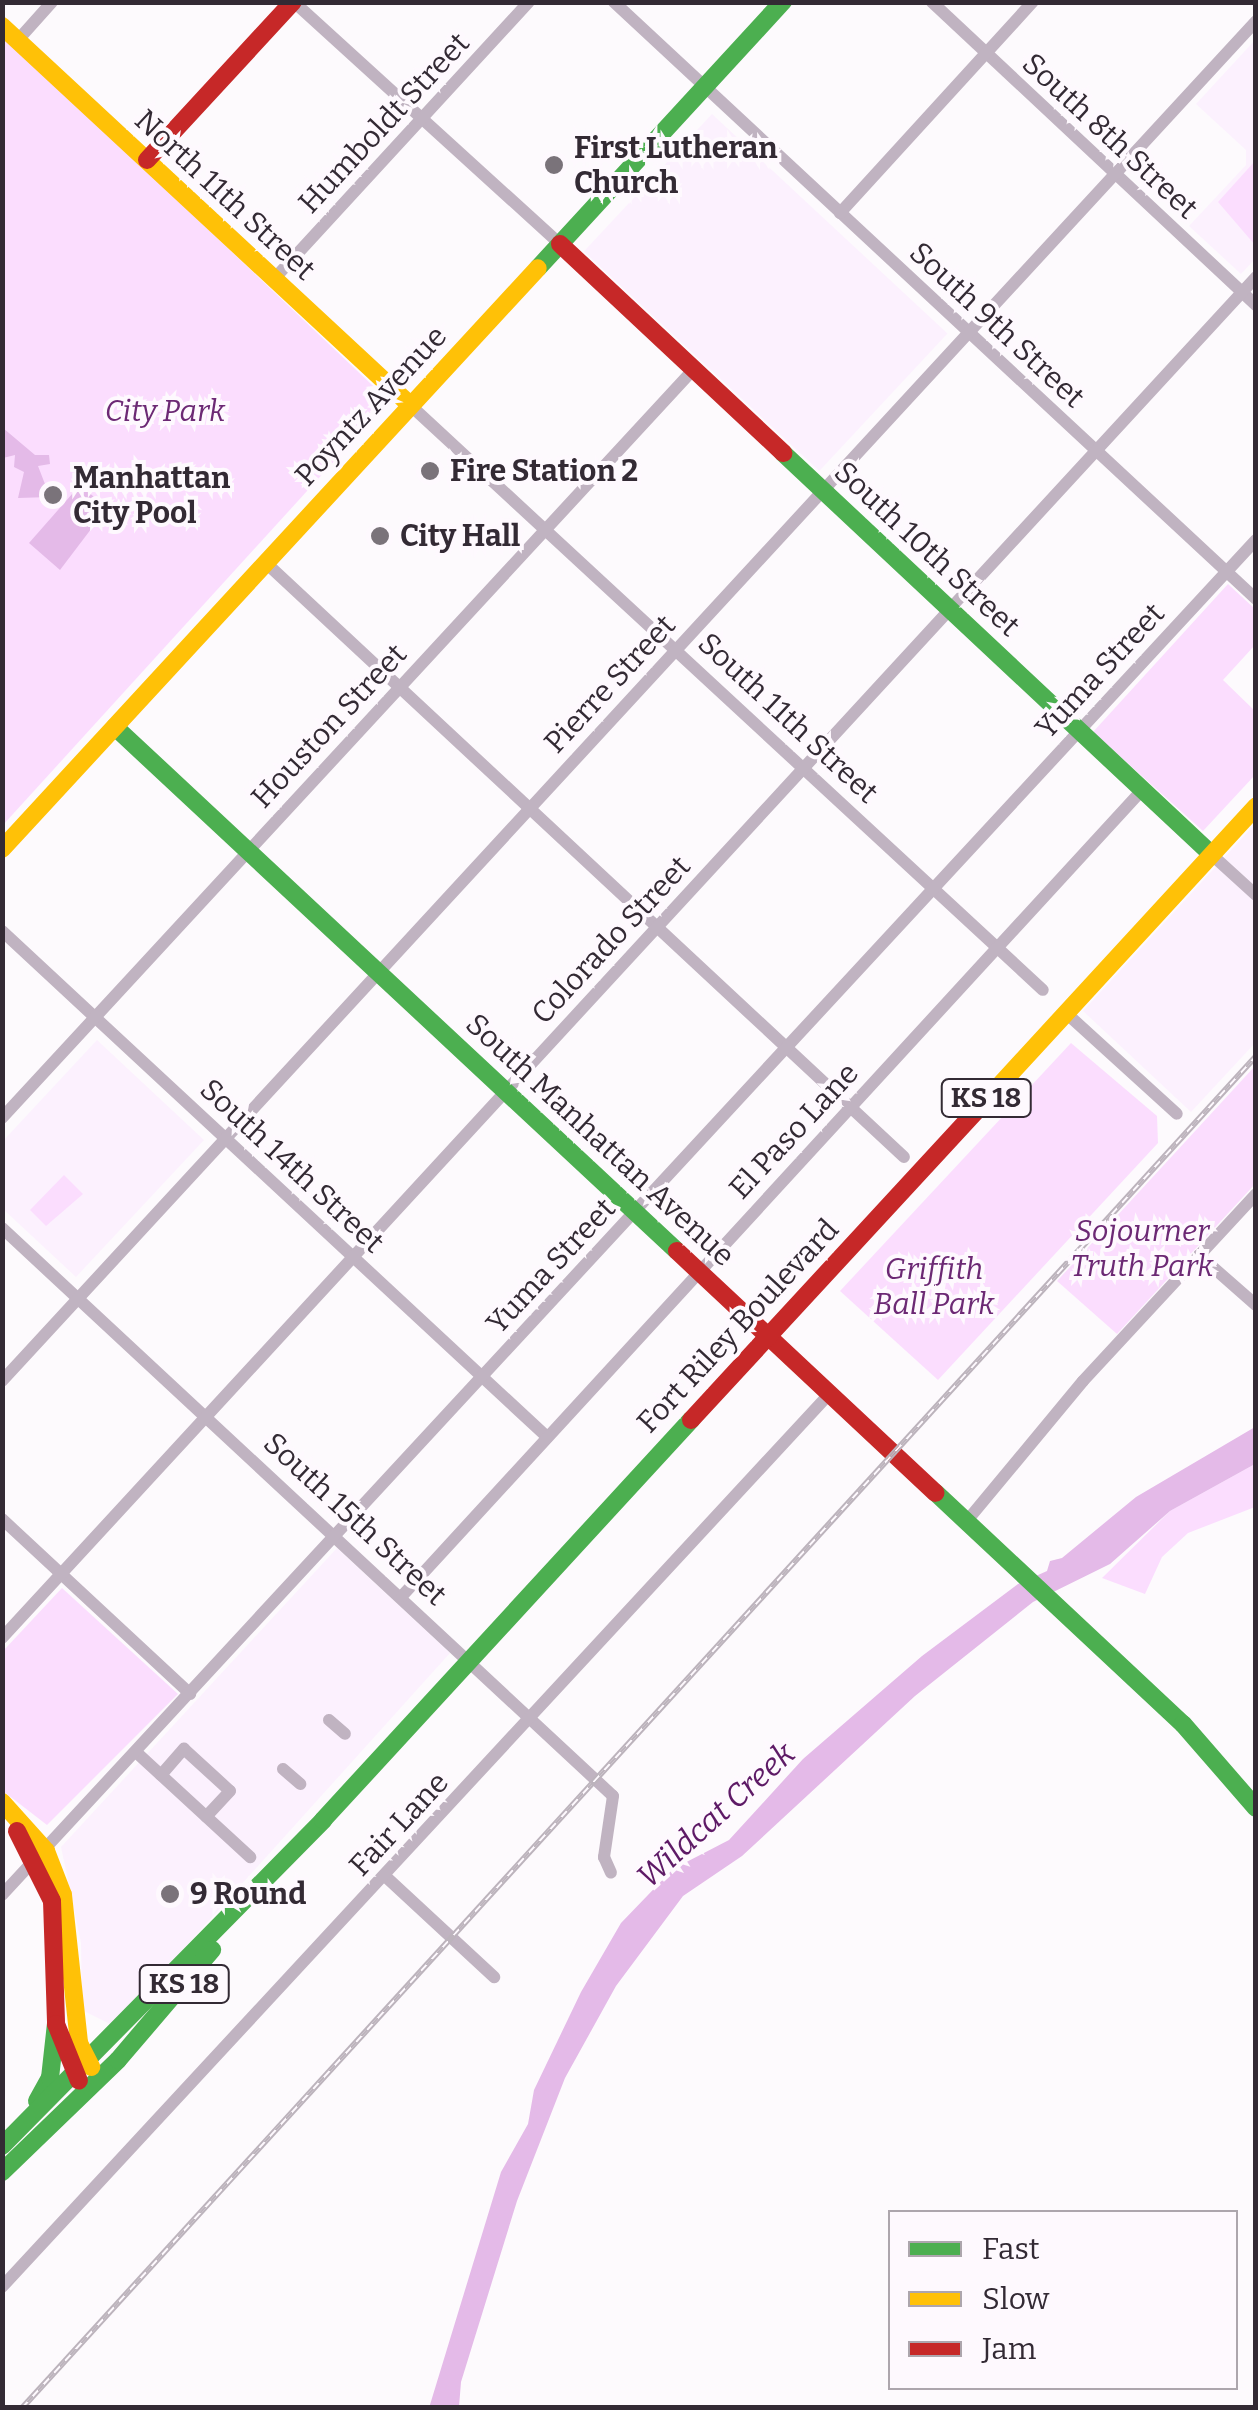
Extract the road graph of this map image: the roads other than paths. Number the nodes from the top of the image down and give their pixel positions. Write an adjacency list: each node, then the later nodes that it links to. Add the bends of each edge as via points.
1 (52, 2): 10 (street)
2 (293, 2): 13 (street); 14 (main road)
3 (529, 2): 13 (street, Humboldt Street)
4 (614, 2): 12 (street, South 9th Street)
5 (783, 2): 12 (main road, Poyntz Avenue)
6 (932, 2): 11 (street, South 8th Street)
7 (1033, 2): 11 (street)
8 (1256, 22): 15 (street, Pierre Street)
9 (2, 26): 10 (main road, North 11th Street)
10 (18, 40): 14 (main road, North 11th Street)
11 (985, 54): 15 (street, South 8th Street); 16 (street)
12 (705, 86): 16 (street, South 9th Street); 17 (main road, Poyntz Avenue)
13 (422, 119): 17 (street); 18 (street, Humboldt Street)
14 (147, 160): 18 (main road, North 11th Street)
15 (1115, 174): 20 (street, South 8th Street); 22 (street, Pierre Street)
16 (840, 213): 22 (street, South 9th Street)
17 (560, 244): 23 (main road, South 10th Street); 24 (main road, Poyntz Avenue)
18 (276, 278): 24 (main road, North 11th Street)
19 (1256, 278): 20 (street, Colorado Street)
20 (1242, 292): 21 (street, South 8th Street); 25 (street, Colorado Street)
21 (1256, 305)
22 (969, 332): 25 (street, South 9th Street); 26 (street, Pierre Street)
23 (694, 370): 26 (main road, South 10th Street); 27 (street, Houston Street)
24 (410, 404): 27 (street, South 11th Street); 29 (main road, Poyntz Avenue)
25 (1095, 451): 30 (street, South 9th Street); 32 (street, Colorado Street)
26 (823, 490): 32 (main road, South 10th Street); 33 (street, Pierre Street)
27 (546, 529): 33 (street, South 11th Street); 34 (street, Houston Street)
28 (1256, 540): 30 (street, Yuma Street)
29 (266, 562): 34 (street); 35 (main road, Poyntz Avenue)
30 (1226, 572): 31 (street, South 9th Street); 36 (street, Yuma Street)
31 (1256, 599)
32 (950, 608): 36 (main road, South 10th Street); 37 (street, Colorado Street)
33 (676, 649): 37 (street, South 11th Street); 40 (street, Pierre Street)
34 (400, 685): 40 (street); 42 (street, Houston Street)
35 (115, 726): 41 (main road, Poyntz Avenue); 42 (main road, South Manhattan Avenue)
36 (1079, 730): 38 (main road, South 10th Street); 44 (street, Yuma Street)
37 (805, 768): 44 (street, South 11th Street); 46 (street, Colorado Street)
38 (1143, 789): 43 (main road, South 10th Street); 48 (street, El Paso Lane)
39 (1256, 806): 43 (main road, Fort Riley Boulevard / KS 18)
40 (530, 808): 46 (street); 49 (street, Pierre Street)
41 (2, 849)
42 (248, 851): 49 (main road, South Manhattan Avenue); 52 (street, Houston Street)
43 (1211, 854): 45 (street, South 10th Street); 51 (main road, Fort Riley Boulevard / KS 18)
44 (935, 888): 48 (street, South 11th Street); 53 (street, Yuma Street)
45 (1256, 895)
46 (658, 926): 53 (street); 54 (street, Colorado Street)
47 (2, 931): 52 (street, South 14th Street)
48 (996, 946): 50 (street, South 11th Street); 55 (street, El Paso Lane)
49 (378, 972): 54 (main road, South Manhattan Avenue); 58 (street, Pierre Street)
50 (1043, 990)
51 (1066, 1012): 56 (street); 68 (main road, Fort Riley Boulevard / KS 18)
52 (95, 1017): 57 (street, Houston Street); 58 (street, South 14th Street)
53 (787, 1046): 55 (street); 61 (street, Yuma Street)
54 (505, 1090): 61 (main road, South Manhattan Avenue); 64 (street, Colorado Street)
55 (851, 1106): 59 (street); 65 (street, El Paso Lane)
56 (1177, 1114)
57 (2, 1118)
58 (226, 1138): 64 (street, South 14th Street); 66 (street, Pierre Street)
59 (904, 1156)
60 (1256, 1194): 63 (street)
61 (636, 1211): 65 (main road, South Manhattan Avenue); 69 (street, Yuma Street)
62 (2, 1228): 66 (street, South 15th Street)
63 (1199, 1255): 67 (street); 75 (street)
64 (353, 1257): 69 (street, South 14th Street); 72 (street, Colorado Street)
65 (700, 1271): 68 (main road, South Manhattan Avenue); 73 (street, El Paso Lane)
66 (79, 1298): 70 (street, Pierre Street); 72 (street, South 15th Street)
67 (1256, 1305)
68 (768, 1334): 71 (main road, South Manhattan Avenue); 80 (main road, Fort Riley Boulevard / KS 18)
69 (483, 1377): 73 (street, South 14th Street); 76 (street, Yuma Street)
70 (2, 1380)
71 (830, 1393): 75 (main road, South Manhattan Avenue); 82 (street, Fair Lane)
72 (208, 1416): 76 (street, South 15th Street); 77 (street, Colorado Street)
73 (547, 1437): 78 (street, El Paso Lane)
74 (2, 1519): 77 (street)
75 (966, 1522): 90 (main road, South Manhattan Avenue, via 1183,1724)
76 (336, 1536): 78 (street, South 15th Street); 81 (street, Yuma Street)
77 (61, 1574): 79 (street, Colorado Street); 81 (street)
78 (402, 1596): 80 (street, South 15th Street)
79 (2, 1638)
80 (468, 1659): 82 (street, South 15th Street); 100 (main road, Fort Riley Boulevard / KS 18, via 262,1884 168,2004)
81 (190, 1694): 85 (street, Yuma Street)
82 (531, 1716): 95 (street, South 15th Street, via 613,1796 604,1857); 96 (street, Fair Lane)
83 (329, 1720): 84 (street)
84 (346, 1734)
85 (137, 1753): 87 (street); 93 (street, Yuma Street)
86 (284, 1770): 88 (street)
87 (161, 1775): 92 (street); 92 (street, via 184,1749 219,1780 230,1791)
88 (300, 1784)
89 (2, 1802): 93 (main road)
90 (1256, 1808)
91 (2, 1815): 93 (main road)
92 (206, 1817): 94 (street)
93 (40, 1856): 97 (street, Yuma Street); 99 (main road, via 52,1900); 100 (main road, via 63,1895)
94 (250, 1857)
95 (611, 1873)
96 (385, 1876): 98 (street); 104 (street, Fair Lane)
97 (2, 1895)
98 (494, 1978)
99 (56, 2024): 100 (main road); 101 (main road, via 50,2078)
100 (86, 2075): 101 (main road, Fort Riley Boulevard / KS 18); 103 (main road, Fort Riley Boulevard / KS 18)
101 (19, 2129): 102 (main road, Fort Riley Boulevard / KS 18)
102 (2, 2146)
103 (2, 2172)
104 (2, 2287)

